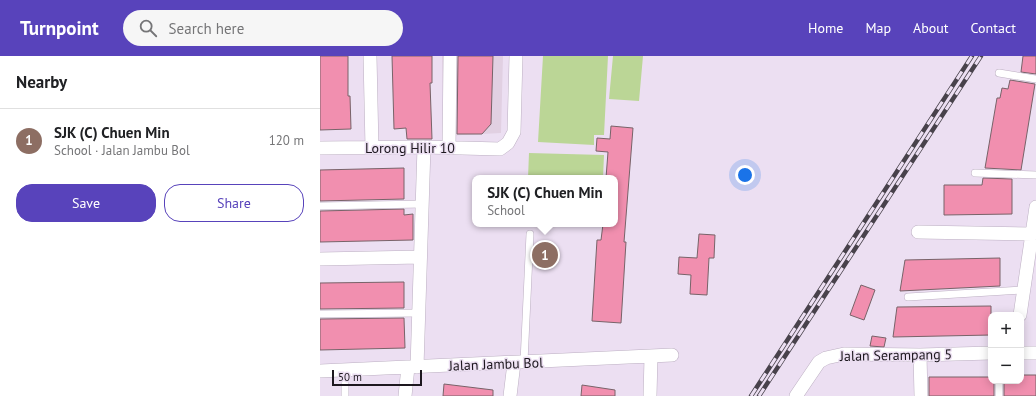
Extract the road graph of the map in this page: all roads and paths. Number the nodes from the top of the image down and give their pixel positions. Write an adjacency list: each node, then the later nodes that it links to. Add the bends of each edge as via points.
1 (370, 56): 9 (street)
2 (450, 56): 7 (street)
3 (516, 56): 7 (street, Lorong Hilir 10, via 514,132 508,142 500,149)
4 (999, 73): 5 (lane)
5 (1036, 79)
6 (424, 147): 7 (street, Lorong Hilir 10); 9 (street, Lorong Hilir 10); 12 (street)
7 (449, 147)
8 (320, 148): 9 (street, Lorong Hilir 10)
9 (372, 148)
10 (975, 173): 11 (lane)
11 (1036, 175)
12 (422, 204): 13 (lane); 18 (street)
13 (320, 206)
14 (1036, 207): 17 (street)
15 (918, 232): 17 (street)
16 (530, 234): 31 (lane)
17 (1033, 234): 20 (street)
18 (420, 258): 19 (street); 23 (street)
19 (320, 259)
20 (1023, 290): 21 (lane); 22 (street)
21 (908, 297)
22 (1020, 312)
23 (419, 313): 24 (lane); 32 (street)
24 (320, 314)
25 (1024, 353): 26 (street)
26 (1036, 353)
27 (988, 354): 29 (street, Jalan Serampang 5)
28 (672, 355): 30 (street, Jalan Jambu Bol)
29 (920, 355): 40 (street, Jalan Serampang 5, via 844,354 826,358 819,362); 41 (street)
30 (651, 357): 31 (street, Jalan Jambu Bol); 39 (street)
31 (519, 363): 32 (street, Jalan Jambu Bol); 38 (street)
32 (413, 367): 33 (street, Jalan Jambu Bol); 37 (street)
33 (345, 370): 34 (street, Jalan Jambu Bol); 36 (lane)
34 (320, 371)
35 (999, 384): 42 (lane)
36 (345, 396)
37 (405, 396)
38 (510, 396)
39 (650, 396)
40 (796, 396)
41 (921, 396)
42 (999, 396)

